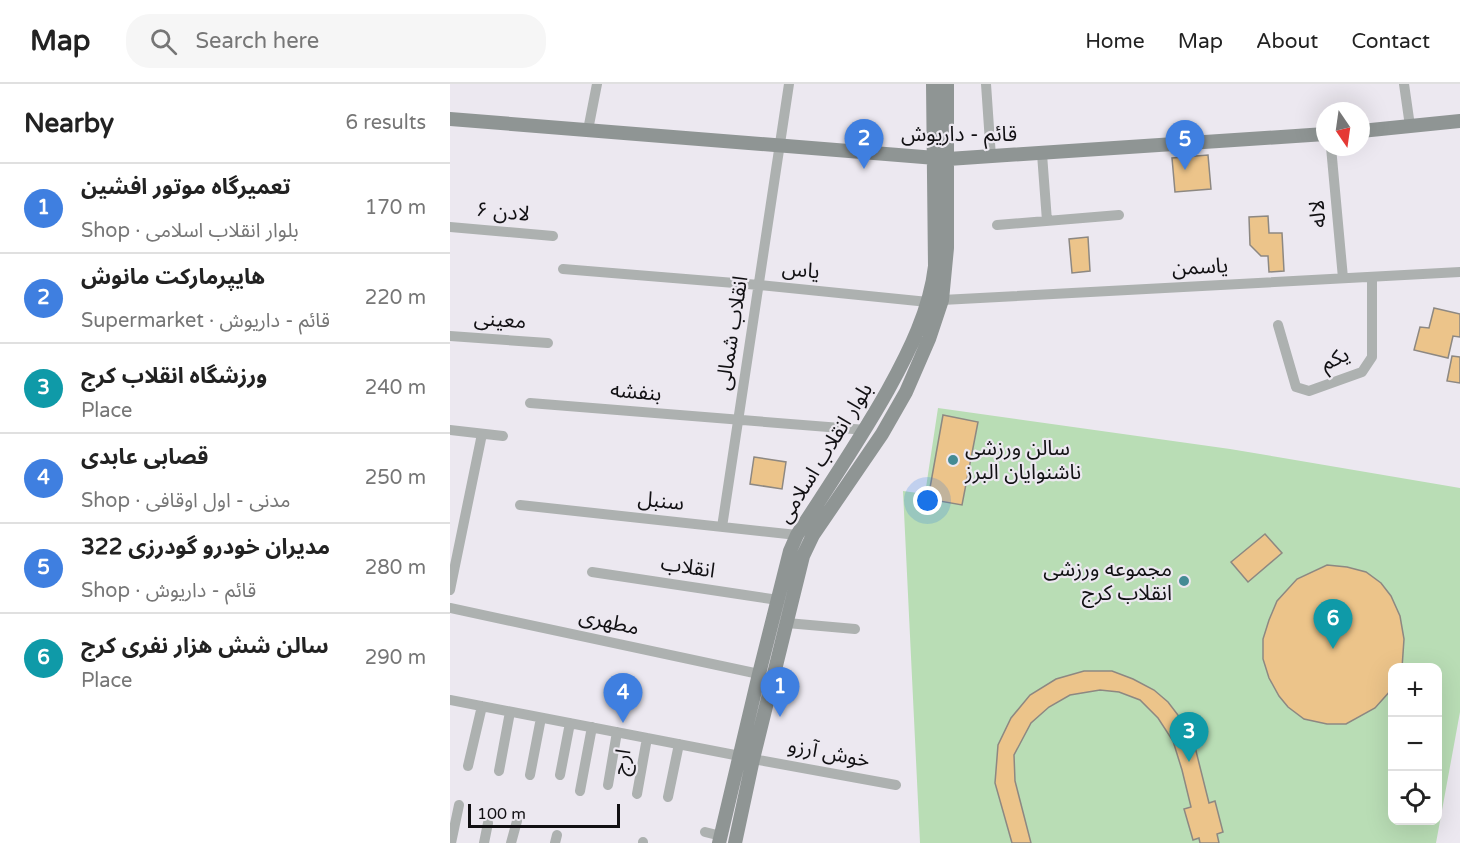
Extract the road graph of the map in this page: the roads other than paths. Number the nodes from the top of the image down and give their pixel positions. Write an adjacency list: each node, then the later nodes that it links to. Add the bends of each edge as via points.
1 (597, 84): 10 (street)
2 (789, 84): 13 (street, انقلاب شمالی)
3 (933, 84): 17 (main road, بلوار انقلاب اسلامی)
4 (947, 84): 17 (main road, بلوار انقلاب اسلامی)
5 (986, 84): 16 (street)
6 (1404, 84): 9 (street)
7 (450, 118): 10 (main road, قائم - داریوش)
8 (1460, 121): 9 (main road)
9 (1410, 126): 11 (main road)
10 (588, 130): 13 (main road, قائم - داریوش)
11 (1370, 130)
12 (1316, 135): 14 (main road, قائم - داریوش)
13 (780, 146): 17 (main road, قائم - داریوش); 27 (street, انقلاب شمالی)
14 (1042, 154): 16 (main road, قائم - داریوش); 19 (street)
15 (1332, 156): 26 (street, لاله)
16 (991, 158): 17 (main road, قائم - داریوش)
17 (941, 159): 28 (main road, بلوار انقلاب اسلامی)
18 (1119, 214): 19 (street)
19 (1047, 221): 20 (street)
20 (997, 225)
21 (450, 227): 22 (street, لادن ۶)
22 (553, 236)
23 (563, 269): 27 (street, یاس)
24 (1460, 272): 25 (street, یاسمن)
25 (1372, 277): 26 (street, یاسمن); 29 (street, یکم, via 1372,357 1362,372 1309,392 1296,387)
26 (1343, 278): 28 (street, یاسمن)
27 (759, 285): 28 (street, یاس); 33 (street, انقلاب شمالی)
28 (935, 301): 35 (main road, بلوار انقلاب اسلامی); 45 (main road, بلوار انقلاب اسلامی, via 929,339 906,392 803,556)
29 (1278, 325)
30 (450, 336): 31 (street, معینی)
31 (548, 343)
32 (530, 403): 33 (street, بنفشه)
33 (738, 420): 35 (street, بنفشه); 39 (street, انقلاب شمالی)
34 (450, 430): 36 (street)
35 (866, 430): 40 (main road, بلوار انقلاب اسلامی)
36 (482, 434): 37 (street); 42 (street)
37 (503, 436)
38 (520, 505): 39 (street, سنبل)
39 (722, 527): 40 (street, سنبل)
40 (797, 535): 43 (main road, بلوار انقلاب اسلامی)
41 (592, 572): 43 (street, انقلاب)
42 (450, 590)
43 (778, 600): 47 (main road, بلوار انقلاب اسلامی)
44 (450, 608): 47 (street, مطهری)
45 (787, 622): 46 (street); 57 (main road, بلوار انقلاب اسلامی)
46 (855, 629)
47 (759, 674): 57 (main road, بلوار انقلاب اسلامی)
48 (450, 700): 49 (street, خوش آرزو)
49 (482, 706): 50 (street, خوش آرزو); 58 (street)
50 (510, 712): 51 (street, خوش آرزو); 59 (street)
51 (541, 718): 52 (street, خوش آرزو); 61 (street)
52 (570, 723): 53 (street, خوش آرزو); 60 (street)
53 (592, 727): 54 (street, خوش آرزو); 64 (street)
54 (617, 732): 55 (street, خوش آرزو); 62 (street)
55 (646, 738): 56 (street, خوش آرزو); 65 (street, ارج)
56 (679, 744): 57 (street, خوش آرزو); 66 (street)
57 (747, 757): 63 (street, خوش آرزو); 71 (main road, بلوار انقلاب اسلامی); 75 (main road, بلوار انقلاب اسلامی)
58 (468, 766)
59 (499, 771)
60 (560, 775)
61 (530, 776)
62 (608, 785)
63 (896, 785)
64 (580, 791)
65 (637, 794)
66 (668, 797)
67 (459, 805): 72 (street)
68 (517, 820): 74 (street)
69 (488, 823): 73 (street)
70 (705, 832): 71 (street)
71 (720, 840)
72 (451, 843)
73 (484, 843)
74 (512, 843)
75 (735, 843)

